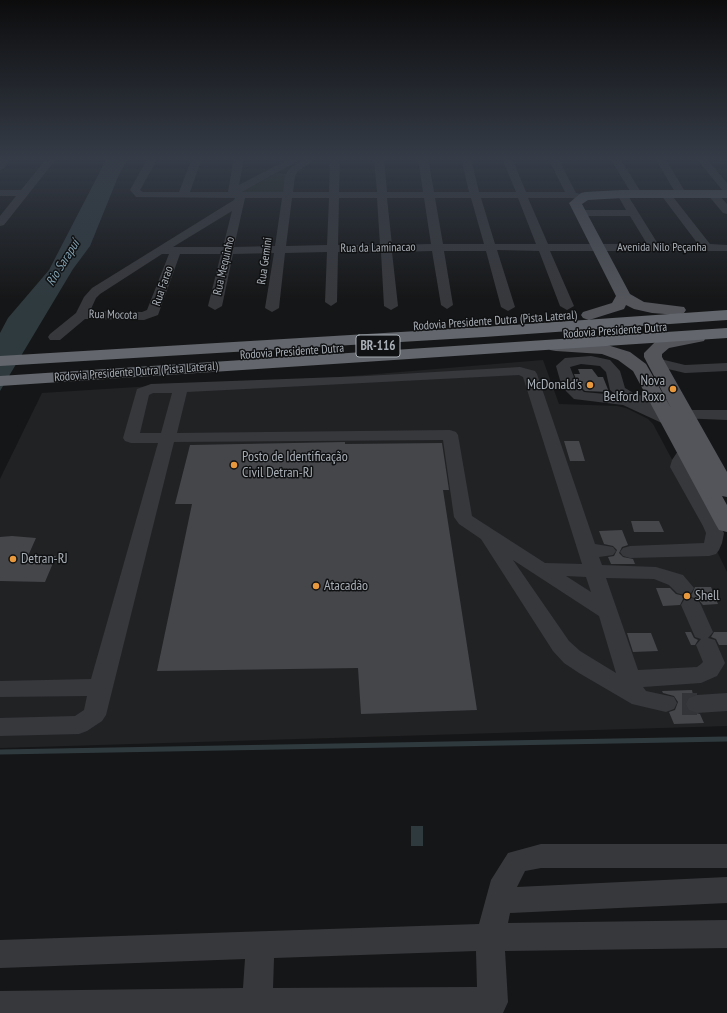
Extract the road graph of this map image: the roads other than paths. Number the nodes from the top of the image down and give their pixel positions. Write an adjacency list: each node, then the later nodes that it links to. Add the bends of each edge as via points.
1 (14, 205): 15 (street)
2 (224, 205): 28 (street)
3 (235, 205): 20 (street, Rua Mequinho)
4 (287, 205): 21 (street, Rua Gemini)
5 (334, 205): 22 (street)
6 (381, 205): 23 (street)
7 (430, 205): 16 (street)
8 (478, 205): 17 (street)
9 (524, 205): 18 (street)
10 (579, 205): 19 (main road)
11 (586, 205): 14 (street)
12 (627, 205): 14 (street)
13 (675, 205): 25 (street)
14 (633, 213): 24 (street)
15 (0, 223)
16 (438, 247): 17 (street, Rua da Laminacao); 23 (street, Rua da Laminacao); 31 (street)
17 (490, 247): 18 (street, Rua da Laminacao); 36 (street)
18 (542, 247): 19 (street, Rua da Laminacao); 34 (street)
19 (597, 247): 24 (street, Avenida Nilo Peçanha); 29 (main road)
20 (228, 248): 21 (street, Rua da Laminacao); 27 (street, Rua da Laminacao); 32 (street, Rua Mequinho)
21 (280, 248): 22 (street, Rua da Laminacao); 37 (street, Rua Gemini)
22 (332, 248): 23 (street, Rua da Laminacao); 30 (street)
23 (385, 248): 33 (street)
24 (655, 248): 25 (street, Avenida Nilo Peçanha)
25 (707, 248): 26 (street, Avenida Nilo Peçanha)
26 (727, 248)
27 (176, 250): 28 (street, Rua da Laminacao); 42 (street, Rua Farao, via 155,310)
28 (159, 251): 39 (street, via 96,292 90,297)
29 (624, 296): 38 (main road, via 640,306); 40 (main road, via 618,306)
30 (331, 302)
31 (447, 305)
32 (215, 306)
33 (391, 306)
34 (567, 306)
35 (727, 306): 38 (highway, Rodovia Presidente Dutra (Pista Lateral) / BR-116)
36 (508, 307)
37 (272, 308)
38 (678, 310): 40 (highway, Rodovia Presidente Dutra (Pista Lateral) / BR-116)
39 (82, 315): 42 (street, Rua Mocota); 44 (street)
40 (589, 315): 50 (highway, Rodovia Presidente Dutra (Pista Lateral) / BR-116)
41 (727, 315): 50 (highway, Rodovia Presidente Dutra / BR-116)
42 (144, 316)
43 (726, 330): 45 (highway, Rodovia Presidente Dutra (Pista Lateral) / BR-116); 49 (main road, via 663,344 653,353); 50 (highway, Rodovia Presidente Dutra / BR-116)
44 (54, 337)
45 (547, 346): 46 (main road); 50 (highway, Rodovia Presidente Dutra (Pista Lateral) / BR-116)
46 (604, 349): 49 (main road, via 623,351); 55 (main road, via 624,356 637,365)
47 (0, 352): 50 (highway, Rodovia Presidente Dutra (Pista Lateral) / BR-116)
48 (0, 361): 50 (highway, Rodovia Presidente Dutra / BR-116)
49 (656, 362): 51 (street, via 685,369); 55 (main road)
50 (32, 364): 52 (highway, Rodovia Presidente Dutra / BR-116); 53 (highway, Rodovia Presidente Dutra (Pista Lateral) / BR-116)
51 (727, 366)
52 (0, 372)
53 (0, 381)
54 (182, 388): 57 (street); 57 (street, via 151,389 142,392 130,438); 65 (street, via 526,372 532,378 597,550)
55 (672, 414): 55 (street, via 618,390 613,371 605,363 581,360 570,361 563,366 570,387 579,396 626,401); 56 (street); 58 (main road); 59 (main road)
56 (727, 415)
57 (168, 437): 61 (street, via 450,435 463,517); 68 (street)
58 (686, 452): 60 (main road); 62 (street, via 680,460 679,467 715,533 714,540)
59 (727, 491)
60 (727, 525)
61 (486, 535): 64 (street); 67 (street, via 561,646 587,667)
62 (718, 550): 63 (street)
63 (630, 552)
64 (540, 569): 65 (street); 66 (street)
65 (594, 570): 66 (street); 67 (street, via 660,573 676,580 688,596 714,664 701,675)
66 (607, 612): 67 (street)
67 (632, 686): 71 (street, via 640,698)
68 (100, 687): 69 (street); 73 (street, via 94,715 79,725)
69 (0, 689)
70 (727, 702): 72 (street)
71 (666, 703)
72 (697, 704)
73 (0, 727)
74 (727, 856): 76 (street, via 535,858 517,861 505,880)
75 (727, 890): 76 (street)
76 (499, 901): 78 (street)
77 (727, 934): 78 (street)
78 (490, 937): 79 (street); 82 (street)
79 (260, 946): 80 (street); 84 (street)
80 (0, 954)
81 (0, 1006): 83 (street)
82 (494, 1007): 84 (street)
83 (93, 1008): 84 (street)
84 (257, 1008)

